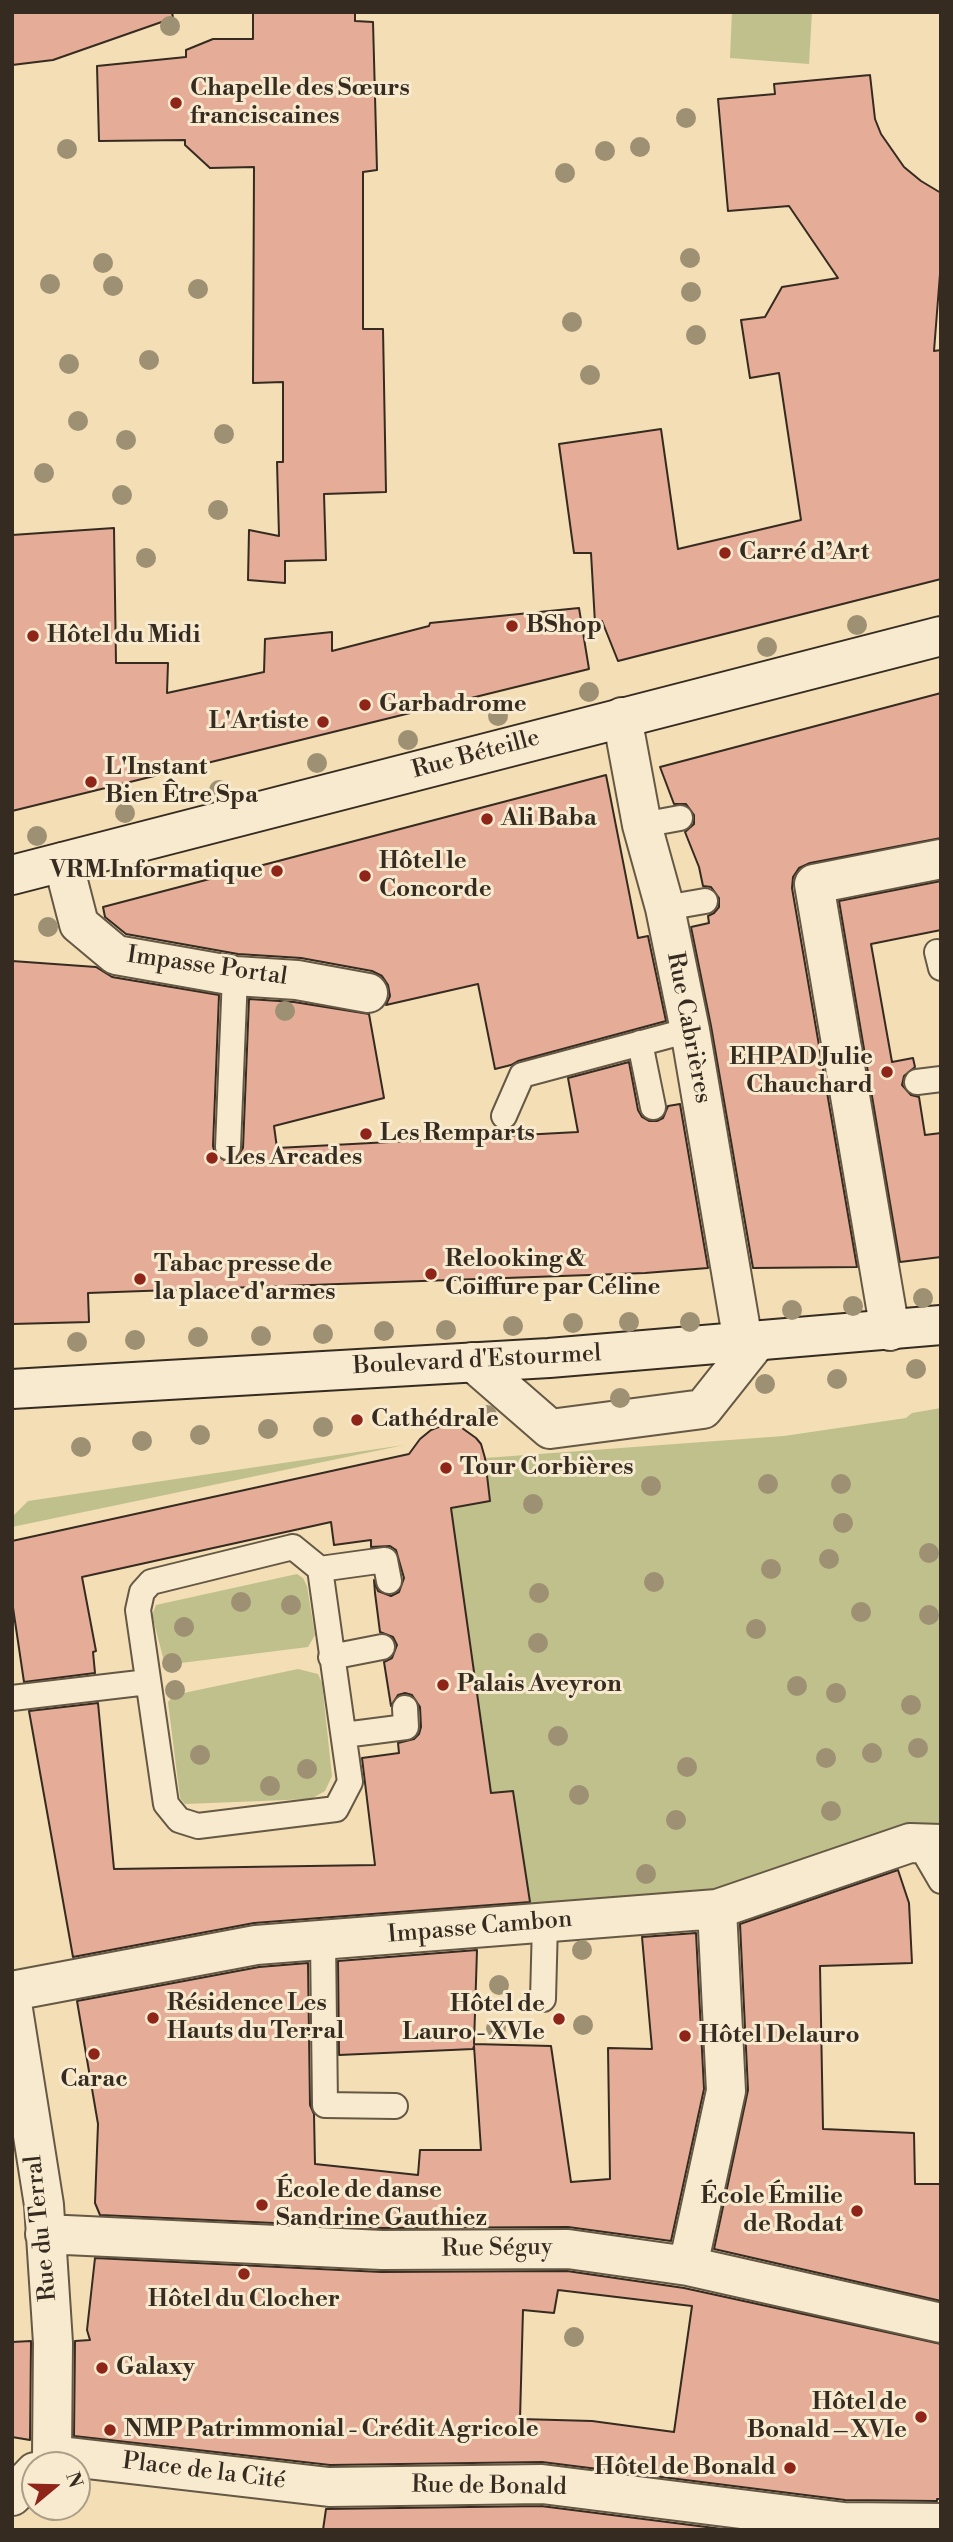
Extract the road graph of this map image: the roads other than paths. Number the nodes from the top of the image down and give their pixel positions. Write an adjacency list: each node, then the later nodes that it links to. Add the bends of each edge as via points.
1 (941, 636): 2 (street, Rue Béteille)
2 (622, 717): 4 (street, Rue Cabrières); 6 (street, Rue Béteille)
3 (680, 818): 4 (lane)
4 (642, 825): 9 (street, Rue Cabrières)
5 (941, 859): 18 (street, via 804,883 855,1094)
6 (63, 862): 7 (street, Rue Béteille); 10 (street, Impasse Portal, via 79,924 116,955)
7 (12, 875)
8 (705, 901): 9 (lane)
9 (665, 908): 12 (street, Rue Cabrières)
10 (235, 976): 11 (street, Impasse Portal, via 298,980); 16 (lane)
11 (368, 993)
12 (690, 1030): 13 (lane); 19 (street, Rue Cabrières)
13 (640, 1042): 14 (lane); 15 (lane, via 522,1075)
14 (653, 1107)
15 (504, 1116)
16 (228, 1147)
17 (941, 1325): 18 (street, Boulevard d'Estourmel)
18 (890, 1331): 19 (street, Boulevard d'Estourmel)
19 (750, 1341): 20 (street, Boulevard d'Estourmel); 20 (street, via 703,1409 550,1429)
20 (474, 1362): 21 (street, Boulevard d'Estourmel)
21 (12, 1389)
22 (320, 1569): 23 (lane, via 385,1560); 25 (lane); 26 (lane, via 293,1547 151,1582 142,1592 138,1609)
23 (389, 1581)
24 (382, 1647): 25 (lane)
25 (331, 1657): 29 (lane)
26 (148, 1682): 27 (lane); 29 (lane, via 166,1804 179,1820 198,1826 335,1809 351,1782)
27 (12, 1698)
28 (405, 1708): 29 (lane, via 406,1727)
29 (344, 1735)
30 (933, 1844): 31 (lane, via 928,1857); 32 (street, Impasse Cambon, via 910,1843)
31 (941, 1881)
32 (717, 1909): 33 (street, Impasse Cambon); 40 (street, via 726,2091)
33 (545, 1923): 34 (street, Impasse Cambon); 36 (lane)
34 (323, 1940): 35 (street, Impasse Cambon, via 256,1945); 38 (lane, via 326,2105)
35 (12, 1991)
36 (543, 1999)
37 (12, 2003): 39 (street, Rue du Terral)
38 (395, 2106)
39 (45, 2234): 40 (street, Rue Séguy, via 382,2250 568,2249); 42 (street, Rue du Terral, via 53,2343)
40 (688, 2266): 41 (street, Rue Séguy)
41 (941, 2323)
42 (44, 2451)
43 (91, 2468): 44 (street, Place de la Cité)
44 (329, 2487): 45 (street, Rue de Bonald, via 542,2484 821,2519)
45 (923, 2526)

